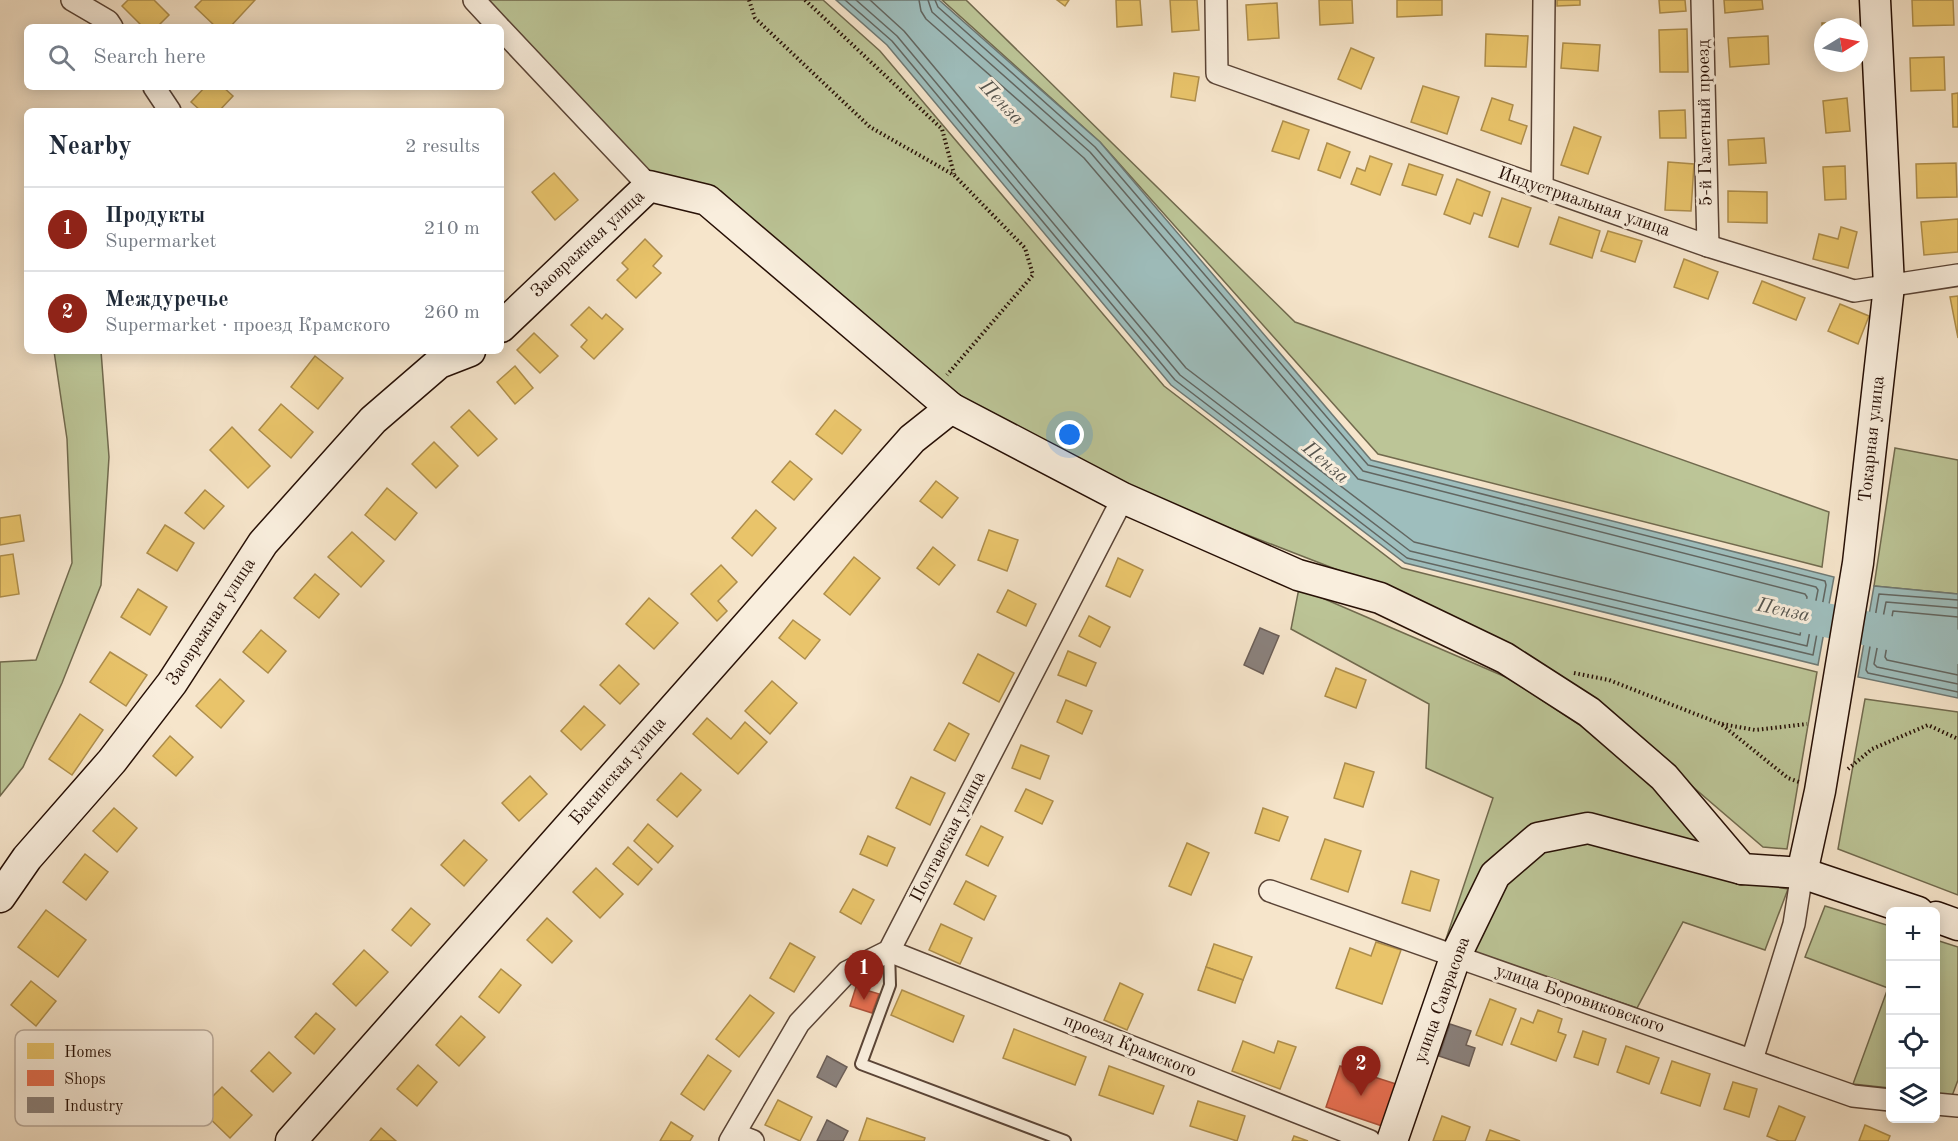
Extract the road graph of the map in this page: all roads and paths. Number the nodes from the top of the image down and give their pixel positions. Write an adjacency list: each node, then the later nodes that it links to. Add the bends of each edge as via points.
1 (72, 0): 9 (street)
2 (474, 0): 10 (street)
3 (749, 0): 14 (path, via 755,18 870,127)
4 (806, 0): 14 (path, via 942,129)
5 (1216, 0): 16 (street, Индустриальная улица, via 1217,73)
6 (1544, 0): 16 (street)
7 (1701, 0): 17 (street, 5-й Галетный проезд)
8 (1875, 0): 19 (street, Токарная улица)
9 (110, 24)
10 (496, 24)
11 (504, 32): 15 (street)
12 (156, 90): 13 (street)
13 (168, 108)
14 (954, 175): 23 (path, via 1025,248 1033,275)
15 (649, 186): 20 (street, Заовражная улица); 23 (street, via 707,200)
16 (1542, 187): 17 (street, Индустриальная улица)
17 (1708, 246): 19 (street, Индустриальная улица, via 1854,291)
18 (1958, 275): 19 (street, Индустриальная улица)
19 (1889, 286): 26 (street, Токарная улица, via 1858,563)
20 (504, 324)
21 (451, 354): 22 (street, Заовражная улица)
22 (432, 357): 33 (street, Заовражная улица, via 263,543 172,682 112,761 27,858)
23 (942, 400): 24 (street); 44 (street, Бакинская улица, via 912,439)
24 (1123, 498): 30 (street, via 1298,574 1380,598 1505,658 1589,712 1664,777); 37 (street, Полтавская улица)
25 (1563, 670): 27 (path, via 1609,680)
26 (1832, 718): 27 (path, via 1785,729 1755,730); 29 (street, Токарная улица)
27 (1721, 724): 29 (path, via 1788,778)
28 (1958, 739): 29 (path, via 1928,725 1872,749)
29 (1820, 791): 31 (street, Токарная улица)
30 (1742, 868): 31 (street, улица Саврасова); 38 (street, улица Саврасова, via 1588,828 1538,838 1495,874)
31 (1802, 873): 34 (street, улица Саврасова); 39 (street, via 1794,924)
32 (1270, 891): 38 (street, улица Боровиковского)
33 (0, 897)
34 (1903, 907)
35 (1940, 919): 36 (street)
36 (1958, 925)
37 (889, 951): 43 (street, via 847,972 799,1023); 45 (lane, via 890,985 861,1064); 46 (street, проезд Крамского)
38 (1456, 955): 39 (street, улица Боровиковского); 47 (street, улица Саврасова)
39 (1752, 1060): 40 (street, улица Боровиковского, via 1853,1096)
40 (1886, 1100)
41 (1940, 1104): 42 (street)
42 (1958, 1106)
43 (739, 1139)
44 (291, 1141)
45 (1065, 1141)
46 (1370, 1141)
47 (1392, 1141)

